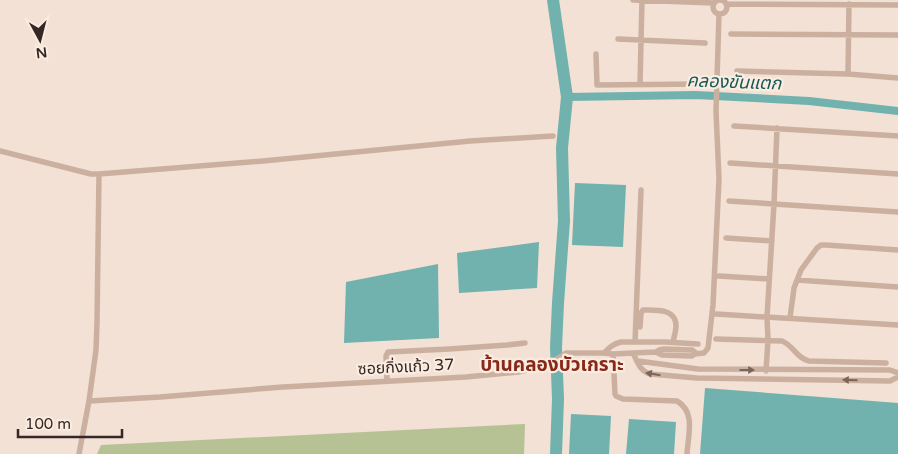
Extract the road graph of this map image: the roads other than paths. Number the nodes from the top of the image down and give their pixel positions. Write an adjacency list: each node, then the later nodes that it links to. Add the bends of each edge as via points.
1 (633, 0): 2 (street)
2 (642, 0): 3 (street); 12 (street)
3 (714, 3): 4 (street, via 720,0); 7 (street, via 714,10)
4 (726, 4): 5 (street); 7 (street, via 725,12)
5 (849, 4): 6 (street); 9 (street)
6 (898, 5)
7 (719, 14): 54 (street, via 716,111 719,179 713,305 708,348 704,353)
8 (731, 34): 9 (street)
9 (848, 35): 10 (street); 16 (street)
10 (898, 35)
11 (618, 39): 12 (street)
12 (641, 40): 13 (street); 18 (street)
13 (704, 43)
14 (596, 54): 18 (street, via 597,85)
15 (737, 70): 16 (street)
16 (848, 74): 17 (street)
17 (898, 78)
18 (640, 84): 19 (street)
19 (701, 84)
20 (734, 126): 21 (street)
21 (777, 128): 23 (street); 26 (street)
22 (553, 136): 27 (street)
23 (898, 136)
24 (0, 151): 27 (street)
25 (730, 163): 26 (street)
26 (775, 166): 28 (street); 31 (street)
27 (99, 174): 69 (street, via 98,323)
28 (898, 174)
29 (640, 190): 46 (street)
30 (729, 201): 31 (street)
31 (774, 204): 32 (street); 34 (street)
32 (898, 212)
33 (726, 238): 34 (street)
34 (772, 241): 37 (street)
35 (898, 250): 38 (street, via 821,245)
36 (720, 276): 37 (street)
37 (769, 279): 41 (street)
38 (797, 280): 39 (street); 42 (street)
39 (898, 288)
40 (716, 314): 41 (street)
41 (767, 318): 42 (street); 45 (street)
42 (790, 318): 43 (street)
43 (898, 325)
44 (716, 339): 45 (street)
45 (768, 340): 57 (street, via 788,343 803,360); 60 (street)
46 (637, 341): 47 (street, via 644,310 672,314 676,325); 50 (street); 52 (street, via 615,343)
47 (674, 342): 49 (street); 50 (street)
48 (525, 343): 68 (street, via 388,352)
49 (698, 344)
50 (665, 345): 51 (street); 54 (street)
51 (656, 352): 53 (street, ซอยกิ่งแก้ว 37); 54 (street, via 692,356)
52 (604, 353): 55 (street, ซอยกิ่งแก้ว 37); 68 (street, ซอยกิ่งแก้ว 37, via 566,353 546,366 518,372)
53 (633, 353): 55 (street, ซอยกิ่งแก้ว 37); 56 (street)
54 (696, 353)
55 (613, 354): 71 (street, via 616,396 683,404 689,419)
56 (638, 361): 58 (street); 63 (street, one-way to 56, via 644,372)
57 (886, 364)
58 (684, 368): 59 (street); 63 (street)
59 (698, 370): 60 (street, one-way to 60); 65 (street)
60 (766, 370): 61 (street); 66 (street)
61 (831, 370): 62 (street, via 890,370); 67 (street)
62 (898, 373)
63 (683, 377): 65 (street)
64 (898, 377): 67 (street, one-way to 67, via 890,380)
65 (697, 378): 66 (street)
66 (766, 378): 67 (street)
67 (831, 380)
68 (387, 381): 69 (street, ซอยกิ่งแก้ว 37)
69 (89, 401): 70 (street)
70 (79, 454)
71 (687, 454)

